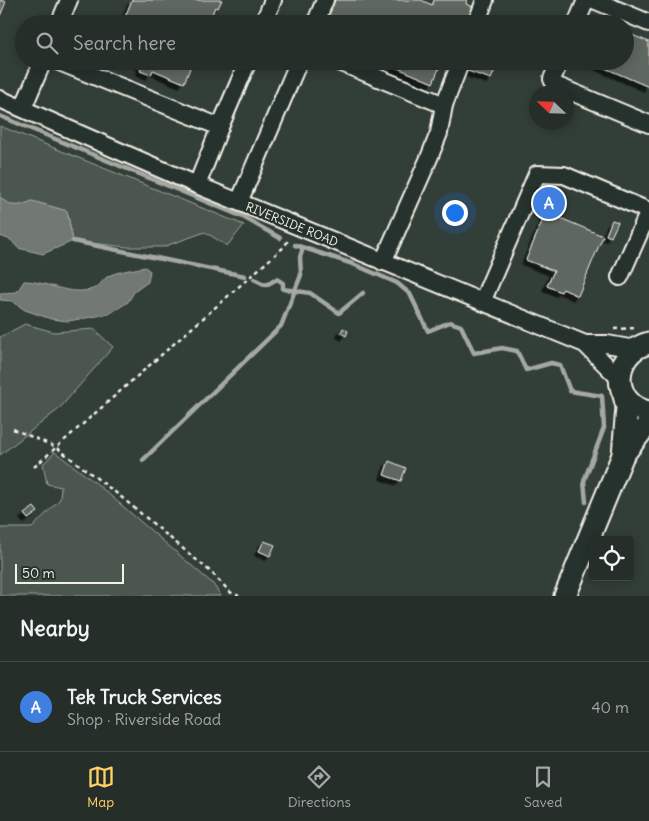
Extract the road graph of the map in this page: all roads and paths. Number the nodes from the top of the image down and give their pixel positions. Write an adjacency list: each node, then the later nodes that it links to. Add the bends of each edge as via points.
1 (69, 0): 7 (street)
2 (273, 0): 8 (street)
3 (325, 0): 9 (street)
4 (485, 0): 10 (street)
5 (586, 0): 11 (street)
6 (594, 0): 12 (street)
7 (63, 15)
8 (267, 15)
9 (319, 15)
10 (479, 15)
11 (580, 15)
12 (630, 15)
13 (634, 17): 14 (street)
14 (649, 23)
15 (39, 70): 24 (street)
16 (79, 70): 26 (street)
17 (244, 70): 26 (street)
18 (295, 70): 28 (street)
19 (359, 70): 23 (street)
20 (458, 70): 23 (street)
21 (556, 70): 25 (street, via 552,79 555,85)
22 (0, 99): 24 (street, RIVERSIDE ROAD)
23 (444, 105): 31 (street, via 439,133)
24 (23, 108): 27 (street, RIVERSIDE ROAD)
25 (649, 124)
26 (220, 127): 27 (street)
27 (197, 184): 28 (street, RIVERSIDE ROAD)
28 (239, 202): 30 (street, RIVERSIDE ROAD)
29 (649, 211): 32 (street); 33 (street, via 564,175 537,174)
30 (295, 225): 31 (street, RIVERSIDE ROAD); 40 (path, via 285,246)
31 (383, 262): 33 (street, RIVERSIDE ROAD)
32 (620, 277)
33 (482, 302): 34 (street, RIVERSIDE ROAD)
34 (586, 344): 35 (street, RIVERSIDE ROAD); 36 (street, RIVERSIDE ROAD)
35 (645, 344): 36 (main road, via 626,357 621,367)
36 (622, 387): 37 (main road, via 636,407); 41 (main road, via 627,407)
37 (649, 412)
38 (649, 424): 41 (main road)
39 (13, 429): 40 (path)
40 (56, 447): 42 (path); 43 (path, via 120,496 211,572 230,592)
41 (623, 455): 44 (main road)
42 (34, 467)
43 (239, 596)
44 (565, 596)

